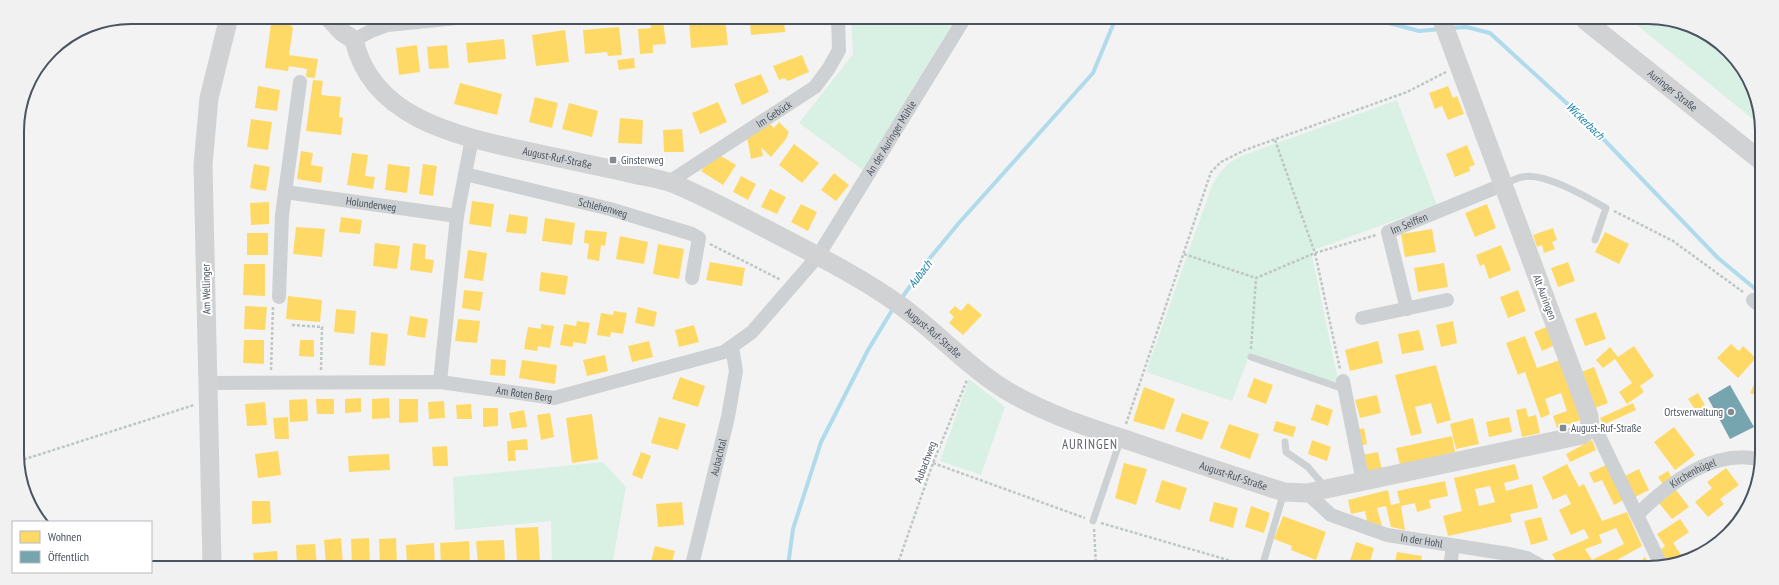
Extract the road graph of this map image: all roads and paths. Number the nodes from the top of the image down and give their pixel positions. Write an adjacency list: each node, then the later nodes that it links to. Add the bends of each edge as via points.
1 (227, 24): 42 (street, Am Wellinger, via 210,98 203,165)
2 (335, 24): 8 (street)
3 (398, 24): 8 (street, via 371,31)
4 (838, 24): 15 (street, Im Gebück, via 840,50 816,87)
5 (961, 24): 25 (street, An der Auringer Mühle)
6 (1443, 24): 9 (street, Alt Auringen)
7 (1590, 24): 13 (street, Auringer Straße)
8 (354, 40): 11 (street, August-Ruf-Straße, via 367,76 400,108 424,122)
9 (1458, 64): 12 (path, via 1407,92); 16 (street, Alt Auringen)
10 (300, 82): 17 (street)
11 (472, 138): 14 (street); 15 (street, August-Ruf-Straße)
12 (1275, 140): 23 (path); 24 (path, via 1230,156 1212,172)
13 (1755, 156)
14 (465, 174): 19 (street); 21 (street, Schlehenweg, via 610,209)
15 (669, 182): 25 (street, August-Ruf-Straße, via 704,197)
16 (1502, 185): 18 (lane, via 1523,176 1543,178 1567,187); 20 (street, Im Seiffen); 43 (street, Alt Auringen, via 1589,416)
17 (285, 192): 19 (street, Holunderweg); 30 (street)
18 (1606, 208): 22 (lane); 31 (path, via 1673,241)
19 (457, 216): 40 (street)
20 (1388, 232): 23 (path); 32 (street, Im Seiffen)
21 (699, 238): 26 (street); 28 (path)
22 (1595, 240)
23 (1315, 253): 27 (path); 41 (path)
24 (1184, 254): 27 (path); 44 (path)
25 (818, 256): 28 (street, Am Roten Berg); 37 (street, August-Ruf-Straße, via 854,275 899,305)
26 (692, 278)
27 (1256, 278): 36 (path)
28 (792, 286): 35 (street, Am Roten Berg, via 752,332)
29 (1447, 300): 32 (street)
30 (276, 302): 38 (path)
31 (1755, 302)
32 (1407, 309): 33 (street)
33 (1362, 318)
34 (292, 325): 39 (path, via 322,327)
35 (732, 347): 40 (street, Am Roten Berg, via 724,352 554,398); 57 (street, Aubachtal, via 736,370 729,409)
36 (1251, 357): 41 (lane)
37 (973, 365): 44 (street, August-Ruf-Straße, via 1030,404); 58 (path, Aubachweg, via 933,462)
38 (271, 382): 39 (street, Am Roten Berg); 42 (street, Am Roten Berg)
39 (321, 382): 40 (street, Am Roten Berg)
40 (440, 382)
41 (1344, 385): 48 (street)
42 (208, 391): 46 (path); 56 (street, Am Wellinger)
43 (1590, 427): 48 (street, August-Ruf-Straße, via 1582,435); 52 (street, Alt Auringen, via 1598,434)
44 (1121, 438): 50 (street, August-Ruf-Straße); 53 (lane)
45 (1284, 442): 49 (lane, via 1286,452 1308,467)
46 (24, 459)
47 (1755, 459): 52 (street, Kirchenhügel, via 1732,457 1714,462 1659,493)
48 (1363, 482): 49 (street, August-Ruf-Straße)
49 (1326, 489): 51 (street, August-Ruf-Straße)
50 (1284, 492): 51 (street, August-Ruf-Straße); 60 (lane)
51 (1307, 493): 54 (street, In der Hohl, via 1331,515 1380,533)
52 (1638, 514): 55 (street, Alt Auringen)
53 (1093, 521): 59 (path)
54 (1453, 546): 61 (street); 62 (street, In der Hohl, via 1510,554)
55 (1659, 560)
56 (212, 561)
57 (693, 561)
58 (899, 561)
59 (1096, 561)
60 (1264, 561)
61 (1451, 561)
62 (1522, 561)

